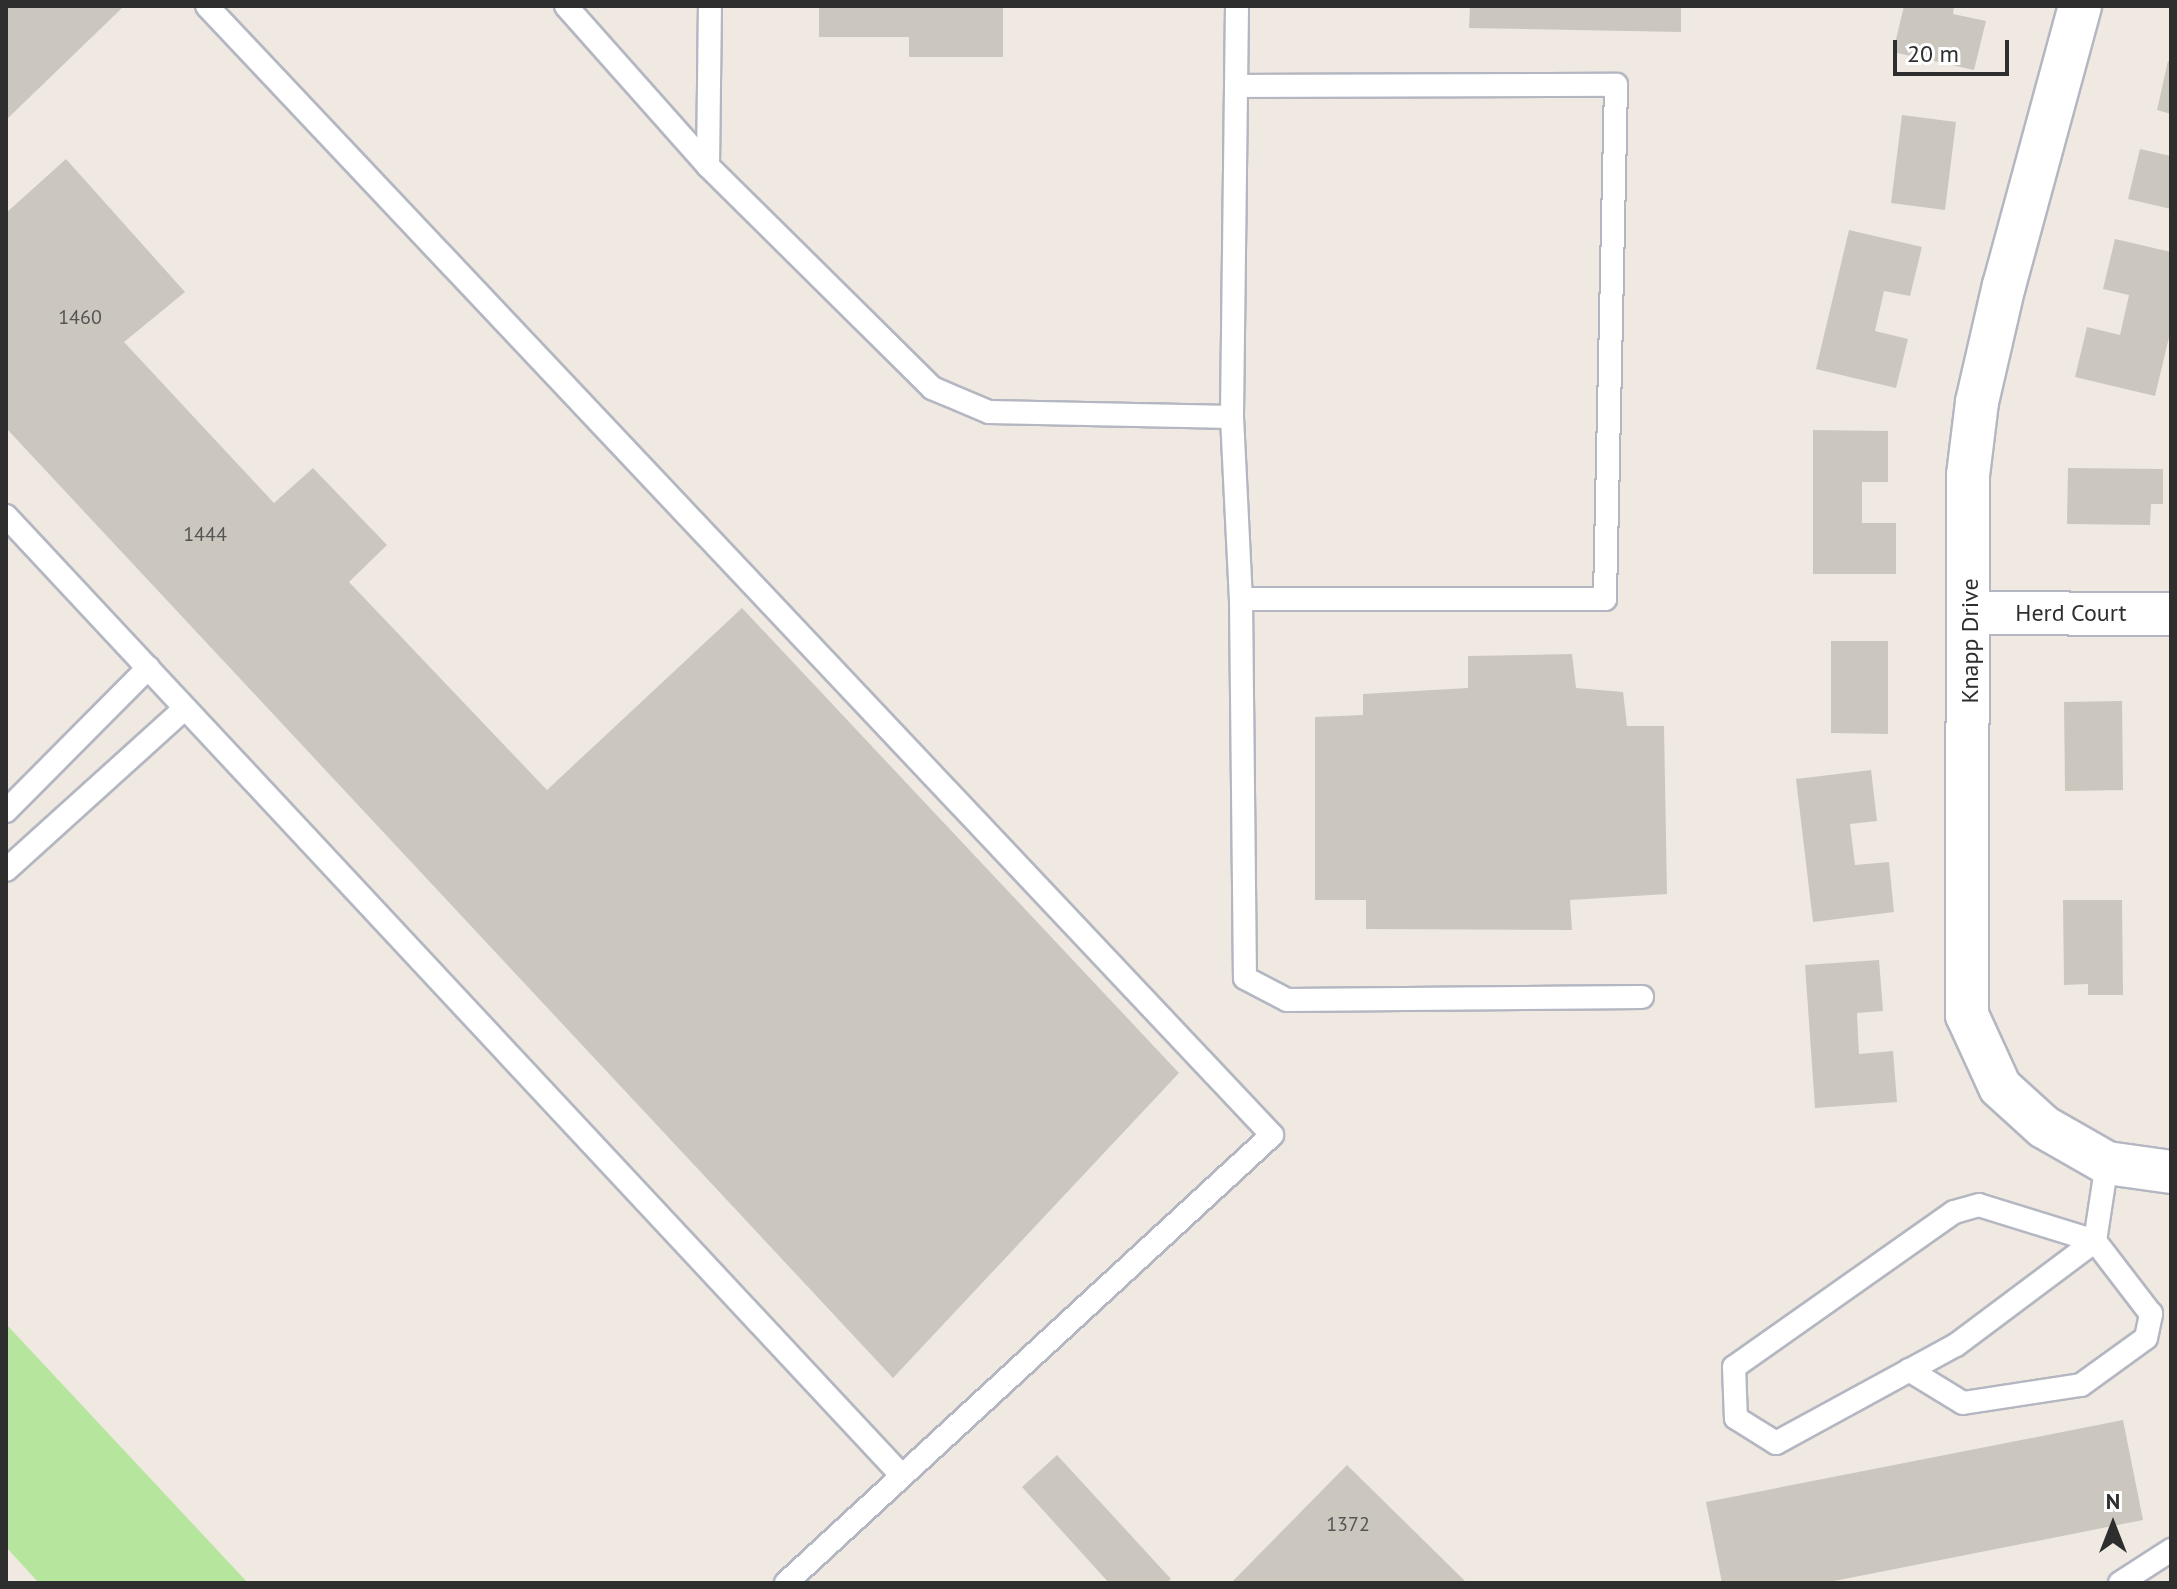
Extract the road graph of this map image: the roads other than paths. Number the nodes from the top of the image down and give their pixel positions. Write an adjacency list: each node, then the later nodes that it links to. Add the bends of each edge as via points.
1 (207, 6): 22 (lane, via 1272,1135)
2 (566, 6): 7 (lane)
3 (710, 6): 7 (lane)
4 (1237, 6): 6 (lane)
5 (2080, 6): 11 (street, Knapp Drive, via 1977,402 1968,475)
6 (1236, 86): 8 (lane); 10 (lane, via 1616,85 1605,599)
7 (708, 166): 8 (lane, via 932,388 989,412)
8 (1232, 417): 10 (lane)
9 (6, 516): 13 (lane)
10 (1241, 599): 17 (lane, via 1245,978 1287,1000)
11 (1971, 613): 12 (street, Herd Court); 18 (street, Knapp Drive, via 1967,1015 2000,1087 2044,1127)
12 (2171, 614)
13 (148, 668): 14 (lane); 15 (lane)
14 (185, 708): 16 (lane); 22 (lane)
15 (6, 811)
16 (6, 870)
17 (1642, 997)
18 (2107, 1163): 19 (street, Knapp Drive); 20 (lane)
19 (2171, 1172)
20 (2095, 1241): 21 (lane, via 1956,1345); 21 (lane, via 2151,1314 2146,1338 2081,1385 1963,1403); 21 (lane, via 1979,1205 1954,1212 1734,1367 1736,1418 1776,1443)
21 (1909, 1370)
22 (902, 1476): 24 (lane)
23 (2171, 1550): 25 (lane)
24 (786, 1583)
25 (2120, 1583)

